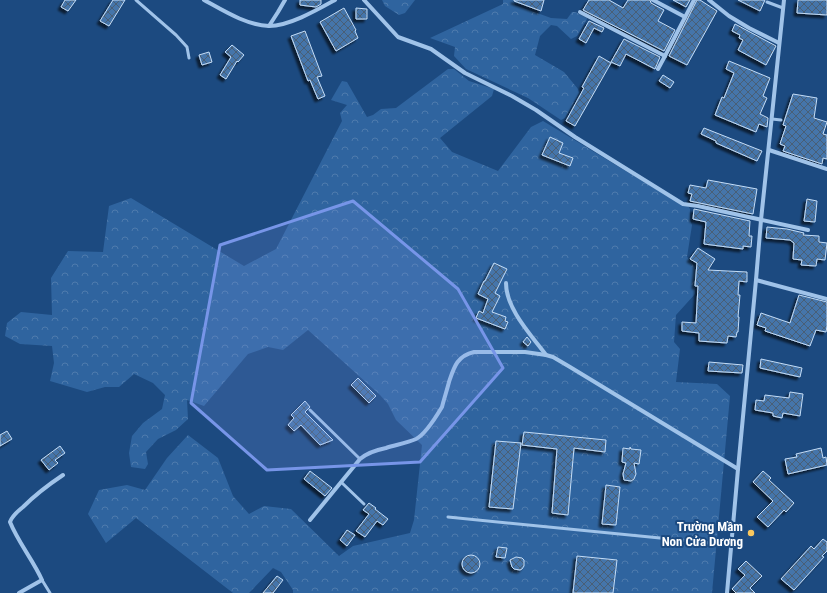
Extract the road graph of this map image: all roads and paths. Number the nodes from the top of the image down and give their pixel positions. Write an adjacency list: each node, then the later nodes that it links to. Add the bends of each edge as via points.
1 (136, 0): 17 (lane, via 176,34 187,47)
2 (204, 0): 14 (street, via 239,18)
3 (285, 0): 14 (street)
4 (334, 0): 14 (street, via 293,21)
5 (364, 0): 23 (street, via 398,37 431,49 465,73 536,110 574,137 683,204)
6 (654, 0): 13 (street)
7 (694, 0): 13 (street)
8 (709, 0): 15 (street, via 749,28)
9 (784, 0): 11 (street)
10 (767, 2): 11 (lane)
11 (783, 8): 15 (street)
12 (580, 12): 16 (street)
13 (685, 17): 16 (street)
14 (269, 26)
15 (779, 43): 19 (street)
16 (665, 56): 18 (street)
17 (189, 58)
18 (658, 69)
19 (772, 119): 20 (lane); 21 (street)
20 (781, 120)
21 (769, 150): 22 (street); 23 (street)
22 (827, 170)
23 (761, 220): 24 (street); 25 (street)
24 (808, 230)
25 (756, 280): 27 (street); 31 (street)
26 (506, 283): 28 (street, via 512,307)
27 (827, 299)
28 (546, 355): 30 (street, via 525,352 468,353 454,366 442,407 424,433 417,438 373,451); 31 (street)
29 (310, 410): 30 (lane)
30 (360, 459): 33 (street)
31 (738, 469): 37 (street)
32 (63, 475): 38 (street, via 30,500 10,522)
33 (340, 482): 34 (lane); 36 (street)
34 (364, 504)
35 (448, 517): 37 (lane)
36 (310, 520)
37 (731, 545): 41 (street)
38 (42, 580): 39 (street); 40 (lane)
39 (19, 593)
40 (50, 593)
41 (727, 593)

